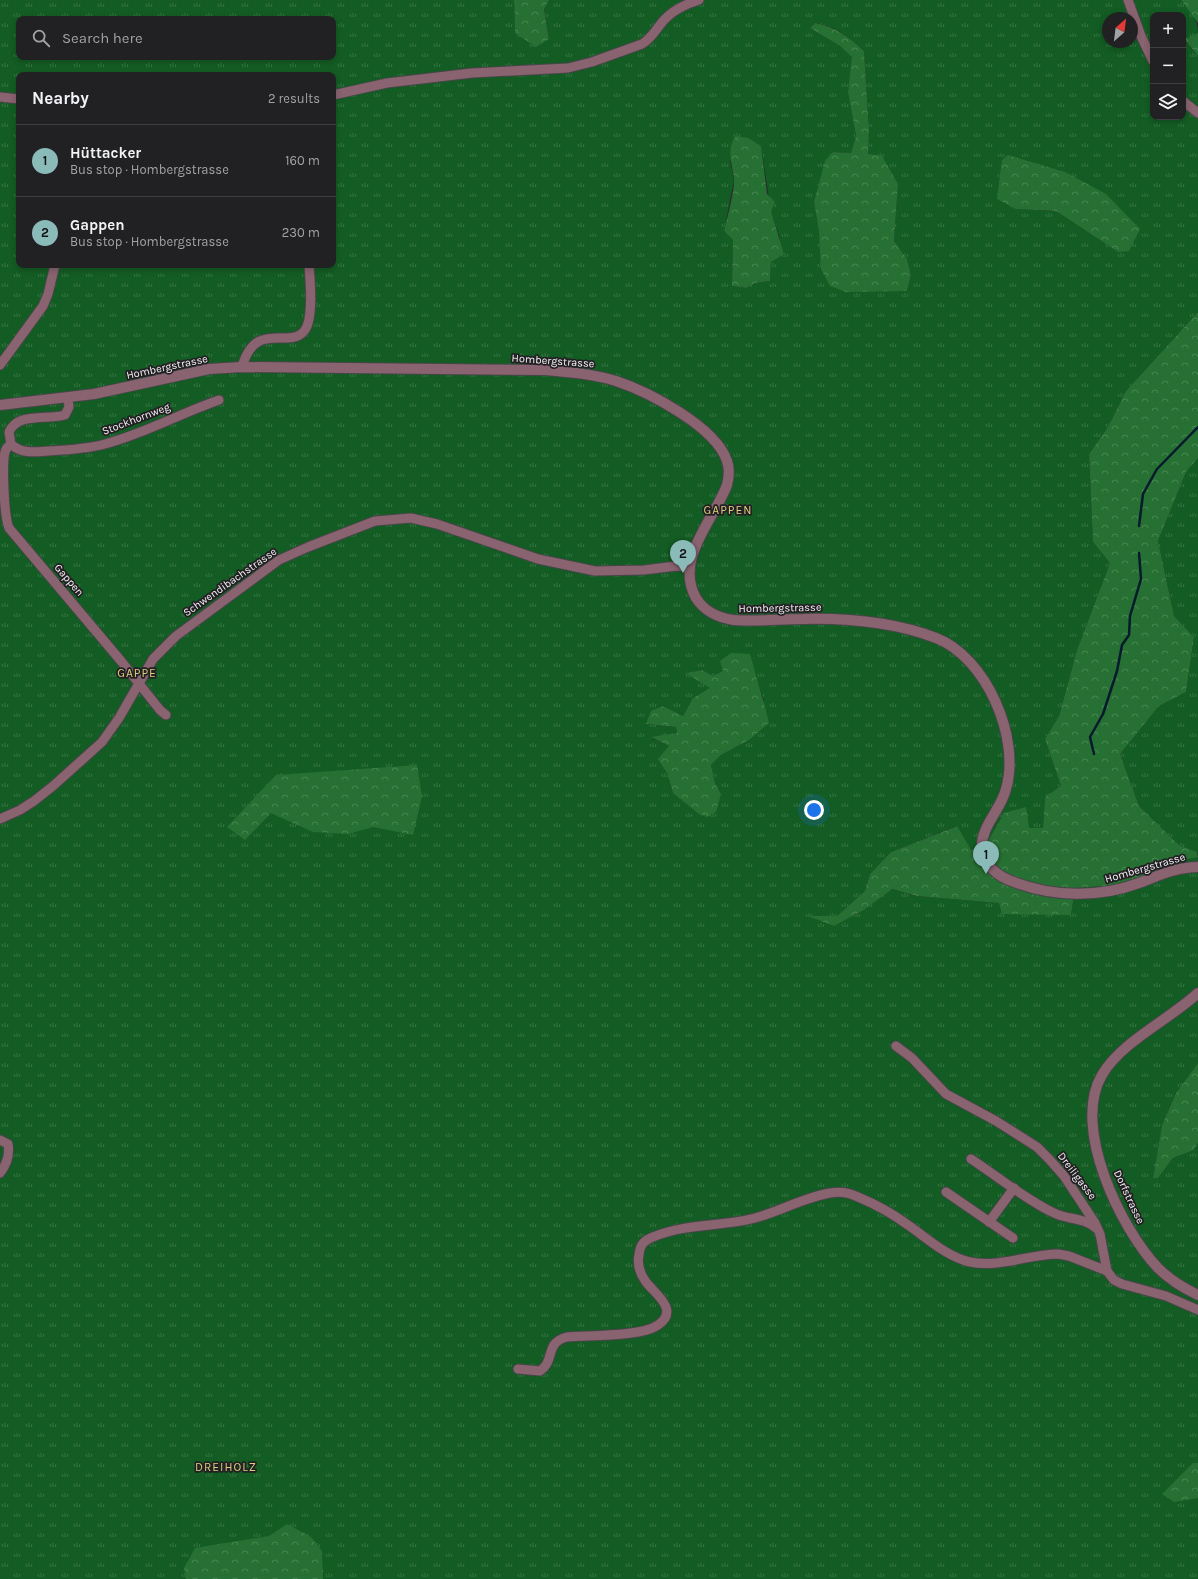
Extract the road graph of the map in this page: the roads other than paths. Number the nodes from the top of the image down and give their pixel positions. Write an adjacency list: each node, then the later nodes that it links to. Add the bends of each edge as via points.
1 (699, 0): 4 (street, via 670,15 650,39 642,44 581,65 550,70 472,73 387,83)
2 (1128, 0): 3 (street)
3 (1150, 55)
4 (336, 94)
5 (0, 97): 6 (street)
6 (16, 99)
7 (1186, 103): 8 (street)
8 (1198, 113)
9 (54, 268): 11 (street, via 43,306)
10 (309, 268): 12 (street, via 311,297 306,329 293,337 261,339 250,348)
11 (0, 365)
12 (242, 367): 13 (street, Hombergstrasse, via 210,369 118,390); 17 (street, Hombergstrasse, via 544,370 598,376 643,392 676,410 702,429 720,448 727,461 727,485 695,548)
13 (68, 398): 15 (street, Hombergstrasse); 16 (street, via 69,408 65,415 22,420 14,424 8,436)
14 (219, 400): 16 (street, Stockhornweg, via 115,441 95,446 29,452)
15 (0, 405)
16 (11, 444): 18 (street, Gappen, via 6,450 4,462 6,517 9,528)
17 (689, 567): 18 (street, Schwendibachstrasse, via 595,571 538,559 437,524 411,518 375,521 279,560 166,644 156,654); 21 (street, Hombergstrasse, via 690,583 695,597 707,610 720,617 743,621 832,619 874,623 927,635 945,642 964,655 977,669 990,691 1000,714 1007,742 1009,770 1006,790 984,832 982,842 986,862 1004,877 1045,891 1091,893 1124,888 1171,870)
18 (138, 684): 19 (street, Gappen); 20 (street, Schwendibachstrasse, via 102,742 38,797 20,810)
19 (166, 715)
20 (0, 819)
21 (1198, 867)
22 (1198, 993): 33 (street, Dorfstrasse, via 1117,1056 1098,1081 1091,1108 1093,1136 1123,1218 1141,1248 1159,1269 1175,1283)
23 (896, 1046): 30 (street, Dreiligasse, via 912,1058 950,1097 996,1121 1043,1153 1064,1176)
24 (0, 1140): 26 (street, via 8,1144 10,1152)
25 (971, 1159): 27 (street)
26 (0, 1173)
27 (1014, 1188): 29 (street); 30 (street, via 1054,1214 1084,1220)
28 (946, 1192): 29 (street)
29 (989, 1222): 31 (street)
30 (1097, 1229): 32 (street, Dreiligasse)
31 (1013, 1238)
32 (1107, 1271): 34 (street, via 1114,1280 1122,1284 1161,1294); 35 (street, via 1058,1254 986,1263 968,1262 950,1254 906,1224 860,1198 843,1192 833,1192 754,1218 693,1226 652,1237 643,1242 639,1253 640,1270 645,1282 665,1304 667,1310 662,1321 653,1328 635,1332 558,1339 552,1345 544,1368 540,1371)
33 (1198, 1295)
34 (1198, 1310)
35 (518, 1369)

